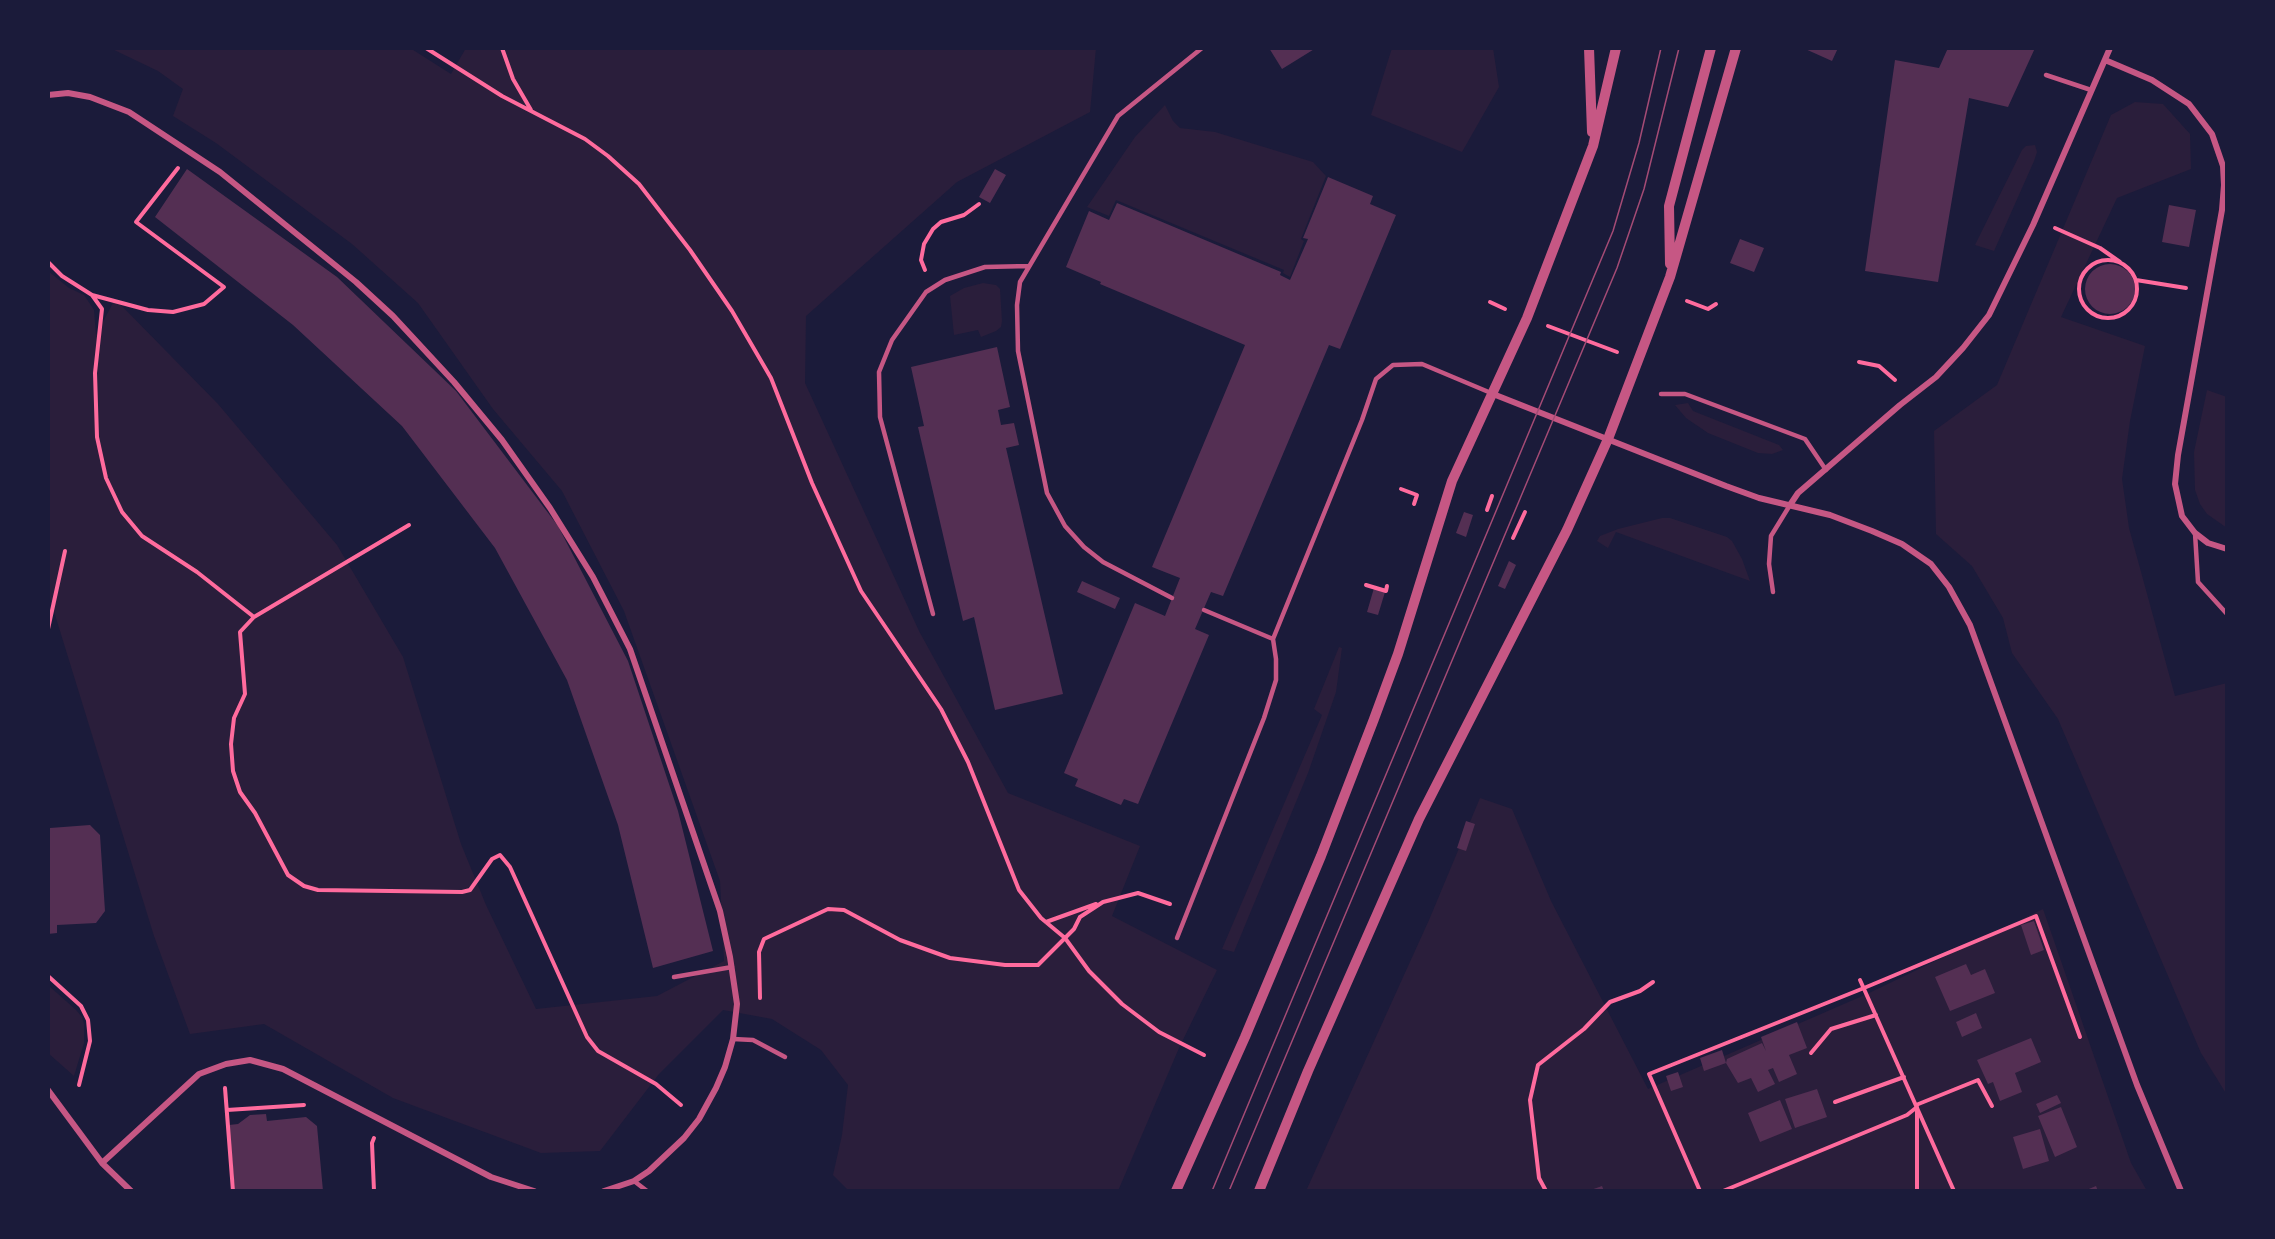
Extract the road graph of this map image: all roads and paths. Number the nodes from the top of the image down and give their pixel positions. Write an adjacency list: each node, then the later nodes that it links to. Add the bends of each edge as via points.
1 (426, 48): 13 (path)
2 (502, 48): 13 (path)
3 (1202, 48): 20 (lane, via 1118,116)
4 (1589, 48): 14 (street)
5 (1616, 48): 14 (street)
6 (1711, 48): 21 (street, via 1669,206)
7 (1736, 48): 21 (street)
8 (2110, 48): 9 (street)
9 (2105, 60): 11 (street); 24 (street, via 2180,96 2212,134 2223,166 2224,185)
10 (2046, 75): 11 (lane)
11 (2091, 90): 36 (street, via 1989,315 1936,377)
12 (48, 95): 15 (street, via 90,97 129,112)
13 (531, 111): 60 (path, via 585,139 639,184 732,311 771,378 812,483 861,591 941,709 968,762 1019,890)
14 (1593, 146): 29 (street)
15 (190, 152): 25 (path, via 136,222 224,287 204,304 173,312 148,310); 63 (street, via 220,172 393,316 502,440 550,508 593,577 630,649 720,911)
16 (979, 204): 23 (path, via 964,215 941,222 924,244 921,260)
17 (2059, 230): 19 (path, via 2100,248)
18 (48, 262): 25 (path)
19 (2120, 263): 22 (path); 22 (path, via 2101,261 2085,273 2080,290 2087,309 2104,318 2123,314 2135,300)
20 (1029, 266): 23 (lane, via 985,267 945,280); 51 (lane, via 1020,282 1017,305 1018,351 1047,493 1065,526 1084,547 1103,562)
21 (1670, 277): 30 (street)
22 (2136, 280): 24 (path)
23 (934, 288): 53 (lane, via 926,292 892,340 879,372 880,417)
24 (2207, 292): 44 (street, via 2175,484 2182,516)
25 (92, 295): 55 (path, via 102,309 95,373 97,437 106,478 122,512 142,536 197,572)
26 (1688, 301): 28 (path, via 1708,309)
27 (1490, 302): 29 (path)
28 (1716, 304)
29 (1527, 318): 30 (path); 33 (street)
30 (1639, 360): 35 (street)
31 (1859, 362): 32 (path, via 1880,366)
32 (1895, 380)
33 (1493, 394): 35 (street); 57 (lane, via 1422,364 1393,365 1376,379); 95 (street, via 1452,481 1398,654 1321,856)
34 (1661, 394): 36 (lane, via 1685,394 1805,439)
35 (1608, 439): 40 (street, via 1759,498); 96 (street, via 1567,530 1419,819)
36 (1827, 470): 40 (street, via 1798,493)
37 (1401, 489): 39 (path, via 1417,495)
38 (1492, 496): 41 (path)
39 (1414, 504)
40 (1790, 505): 50 (lane, via 1772,536 1769,564); 102 (street, via 1830,515 1902,544 1931,564 1949,587 1970,625 2137,1085)
41 (1487, 510)
42 (1525, 512): 45 (path)
43 (409, 525): 55 (path)
44 (2195, 533): 46 (street, via 2208,543); 54 (lane, via 2198,582)
45 (1513, 538)
46 (2227, 549)
47 (65, 551): 56 (path)
48 (1366, 585): 49 (path, via 1386,591)
49 (1388, 586)
50 (1773, 592)
51 (1172, 598)
52 (1204, 610): 57 (lane)
53 (933, 614)
54 (2227, 614)
55 (254, 617): 84 (path, via 240,632 245,694 234,718 232,771 288,875 318,890 462,892 470,890 492,859 500,855 510,867 587,1037 598,1051 656,1084)
56 (48, 629)
57 (1274, 639): 59 (lane, via 1276,680)
58 (1103, 902): 59 (path, via 1138,893); 60 (path); 61 (path, via 1080,917)
59 (1189, 910): 62 (lane)
60 (1046, 922): 61 (path)
61 (1065, 938): 69 (path, via 1038,965 1005,965 950,958 900,940 844,910 828,909 764,939 759,952); 74 (path, via 1089,971 1122,1004 1159,1032)
62 (1177, 938)
63 (732, 967): 65 (lane); 72 (street, via 737,1004)
64 (48, 976): 78 (path, via 81,1006 88,1020 90,1041)
65 (674, 977)
66 (1860, 980): 68 (path)
67 (1653, 982): 97 (path, via 1610,1002 1584,1029 1538,1065 1530,1100 1539,1178)
68 (1864, 988): 70 (path); 71 (path, via 2036,916); 98 (path, via 1648,1074)
69 (760, 1008)
70 (1876, 1015): 73 (path, via 1831,1029); 76 (path)
71 (2080, 1037)
72 (733, 1039): 75 (lane, via 753,1040); 88 (street, via 716,1088 699,1119 684,1138)
73 (1811, 1053)
74 (1204, 1055)
75 (785, 1057)
76 (1904, 1077): 80 (path); 82 (path)
77 (225, 1084): 85 (path)
78 (79, 1085)
79 (48, 1090): 87 (street)
80 (1835, 1102)
81 (301, 1106): 85 (path)
82 (1916, 1106): 83 (path, via 1978,1080); 99 (path, via 1907,1115); 100 (path); 101 (path)
83 (1992, 1106)
84 (686, 1109)
85 (227, 1110): 90 (path)
86 (383, 1120): 87 (street, via 283,1069 250,1060 199,1074); 91 (path, via 372,1143); 92 (street, via 491,1177)
87 (102, 1163): 89 (street)
88 (634, 1181): 93 (street); 94 (lane)
89 (131, 1191)
90 (233, 1191)
91 (374, 1191)
92 (534, 1191)
93 (604, 1191)
94 (647, 1191)
95 (1176, 1191)
96 (1259, 1191)
97 (1546, 1191)
98 (1700, 1191)
99 (1724, 1191)
100 (1917, 1191)
101 (1954, 1191)
102 (2181, 1191)

